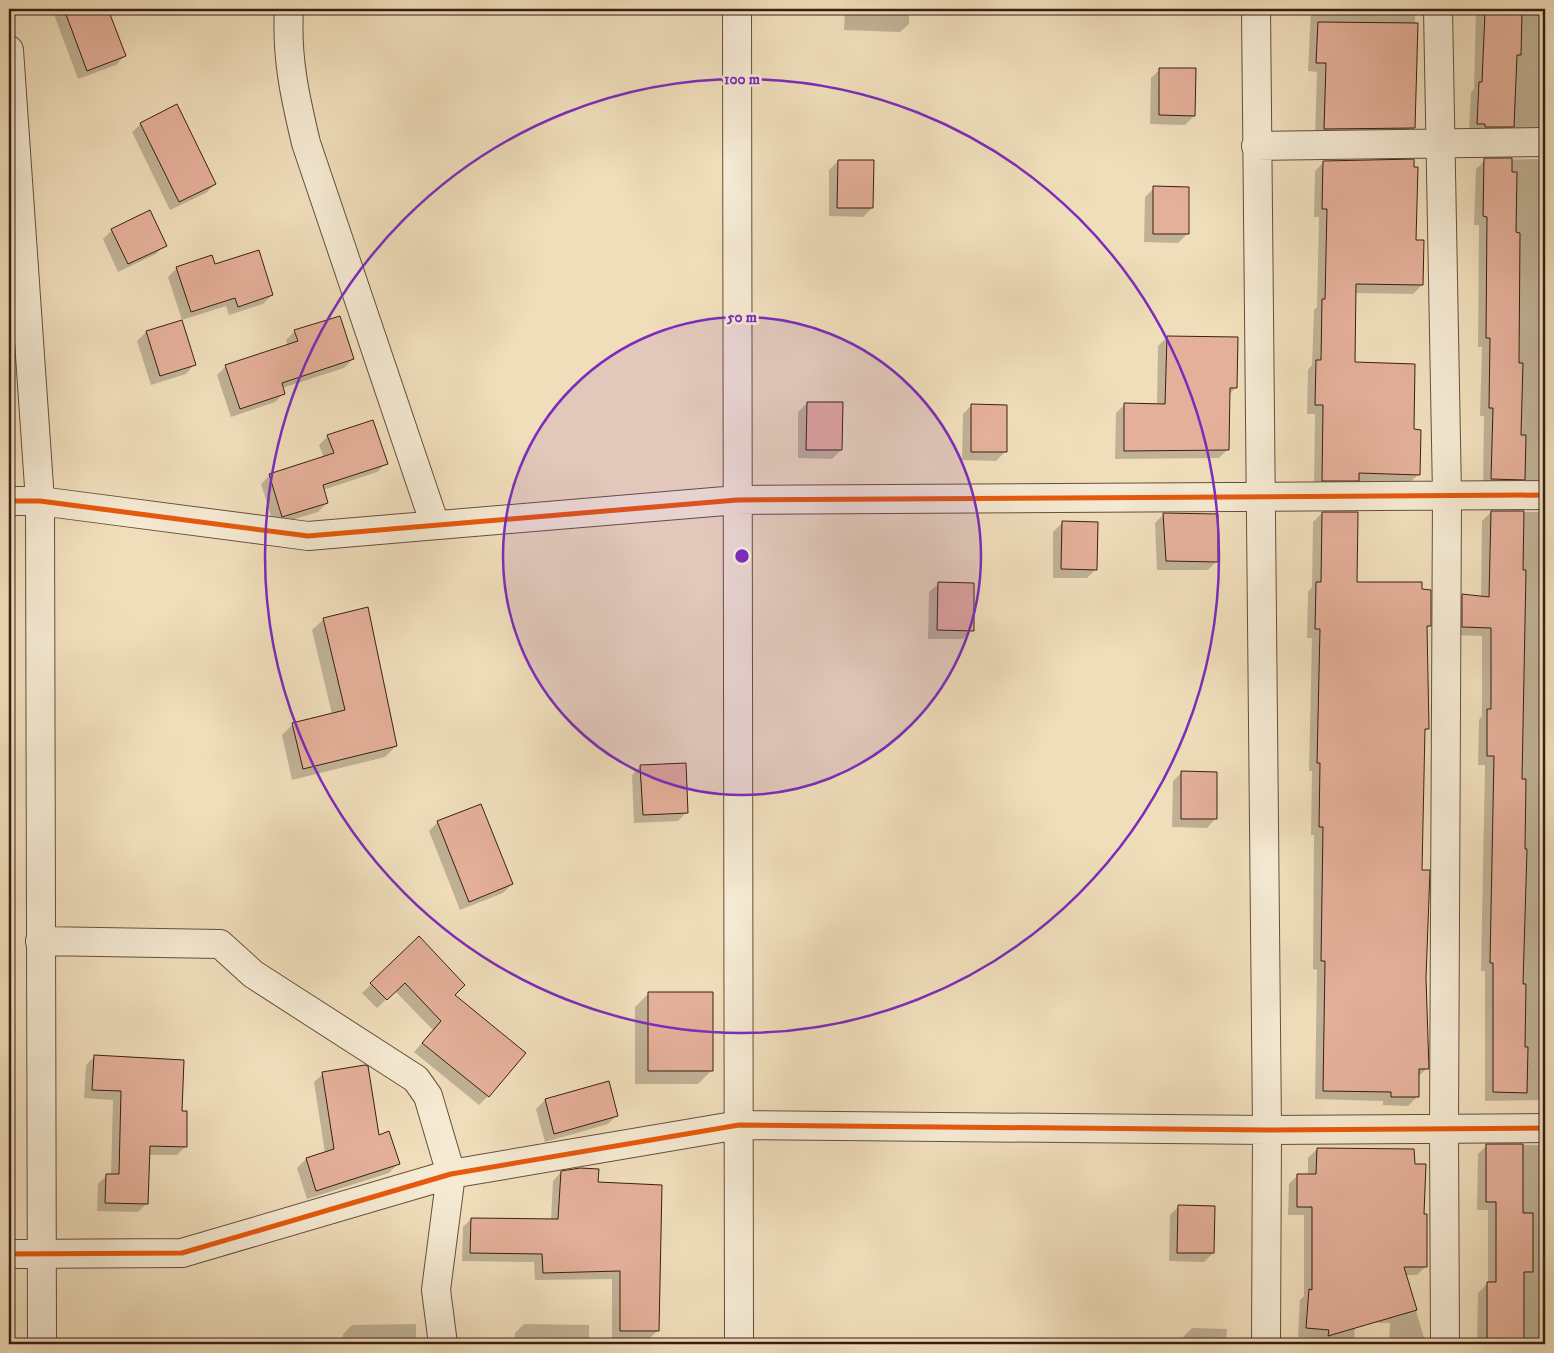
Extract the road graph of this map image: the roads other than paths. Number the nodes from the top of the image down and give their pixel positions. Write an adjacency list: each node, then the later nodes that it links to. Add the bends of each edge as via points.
1 (288, 9): 15 (street, via 291,80 306,143)
2 (737, 9): 12 (street)
3 (1256, 9): 8 (street)
4 (1438, 9): 7 (street)
5 (9, 50): 14 (street)
6 (1545, 142): 7 (street)
7 (1441, 143): 8 (street); 9 (street)
8 (1256, 146): 11 (street)
9 (1447, 495): 10 (street); 11 (street); 18 (street)
10 (1545, 495)
11 (1262, 496): 12 (street); 20 (street)
12 (737, 500): 15 (street); 17 (street)
13 (9, 501): 14 (street)
14 (40, 501): 15 (street, via 308,536); 16 (street)
15 (435, 525)
16 (40, 941): 21 (street, via 220,944 253,974 416,1079 428,1096); 23 (street)
17 (739, 1125): 20 (street); 21 (street); 26 (street)
18 (1444, 1128): 19 (street); 20 (street); 28 (street)
19 (1545, 1128)
20 (1267, 1130): 27 (street)
21 (451, 1174): 23 (street, via 182,1253); 25 (street, via 436,1290)
22 (9, 1254): 23 (street)
23 (41, 1254): 24 (street)
24 (42, 1344)
25 (443, 1344)
26 (739, 1344)
27 (1266, 1344)
28 (1445, 1344)

